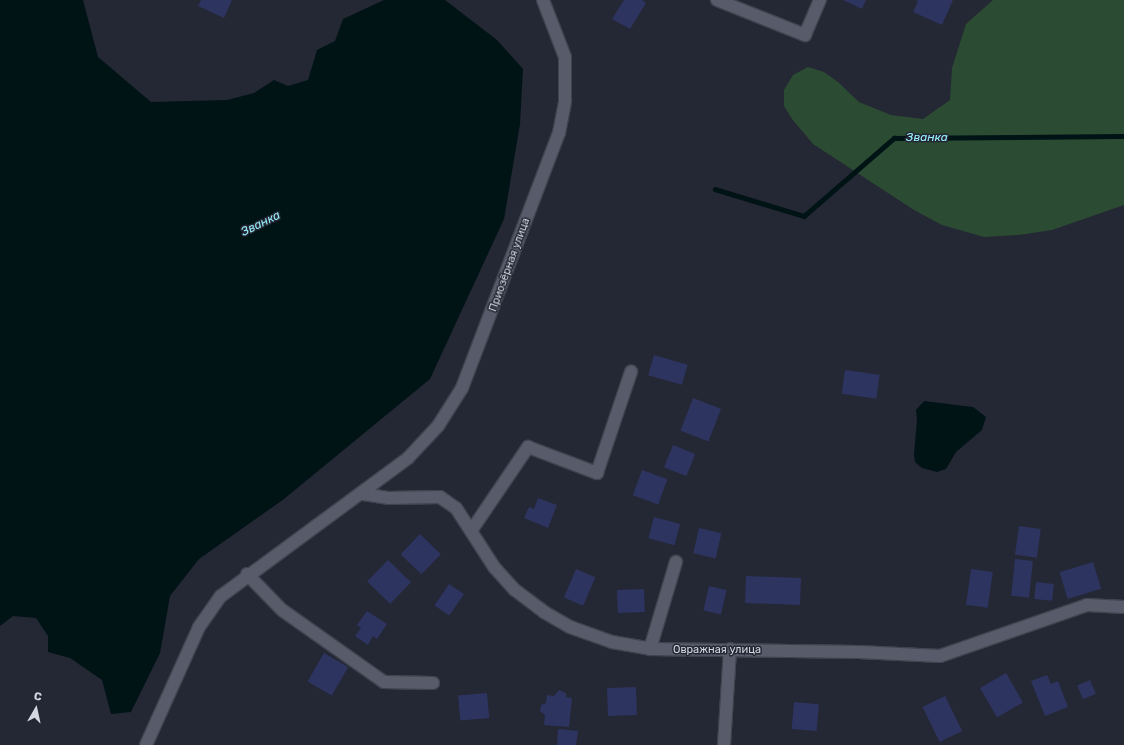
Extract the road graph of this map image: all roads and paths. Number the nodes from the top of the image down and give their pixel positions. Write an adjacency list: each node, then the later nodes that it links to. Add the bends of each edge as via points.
1 (543, 0): 5 (street, Приозёрная улица, via 565,57 565,101 553,147 462,388 438,426 408,458)
2 (717, 0): 3 (street, via 805,35)
3 (820, 0)
4 (631, 372): 6 (street, via 596,473 528,447)
5 (363, 494): 6 (street, Овражная улица, via 388,498 440,497 456,508); 8 (street, Приозёрная улица)
6 (471, 531): 10 (street, Овражная улица, via 494,567 516,590 544,612 577,630 612,642)
7 (676, 562): 10 (street)
8 (247, 574): 12 (street, via 282,610 384,682); 13 (street, Приозёрная улица, via 221,596 198,627)
9 (1124, 607): 11 (street, Овражная улица, via 1087,606 940,656)
10 (650, 649): 11 (street, Овражная улица)
11 (730, 649): 14 (street)
12 (433, 682)
13 (146, 745)
14 (724, 745)

